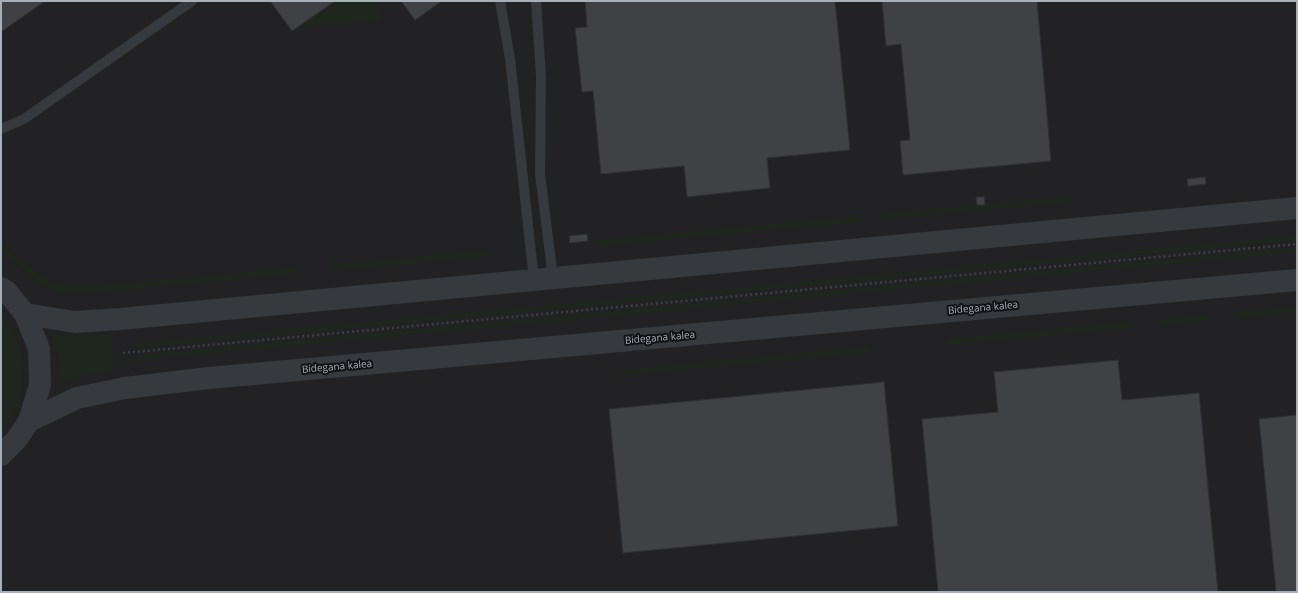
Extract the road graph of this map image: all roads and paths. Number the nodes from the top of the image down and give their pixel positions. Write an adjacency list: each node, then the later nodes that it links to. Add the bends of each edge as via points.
1 (192, 1): 4 (lane, via 24,119)
2 (500, 1): 7 (lane)
3 (536, 1): 7 (lane, via 541,76)
4 (1, 130)
5 (1297, 208): 7 (street)
6 (1297, 244): 11 (path)
7 (543, 279): 10 (street, via 75,322)
8 (1297, 280): 12 (street, Bidegana kalea, via 125,388 77,398)
9 (1, 288): 10 (street)
10 (25, 314): 12 (street, via 39,349 40,385)
11 (123, 353)
12 (29, 421): 13 (street, via 17,439)
13 (1, 455)

